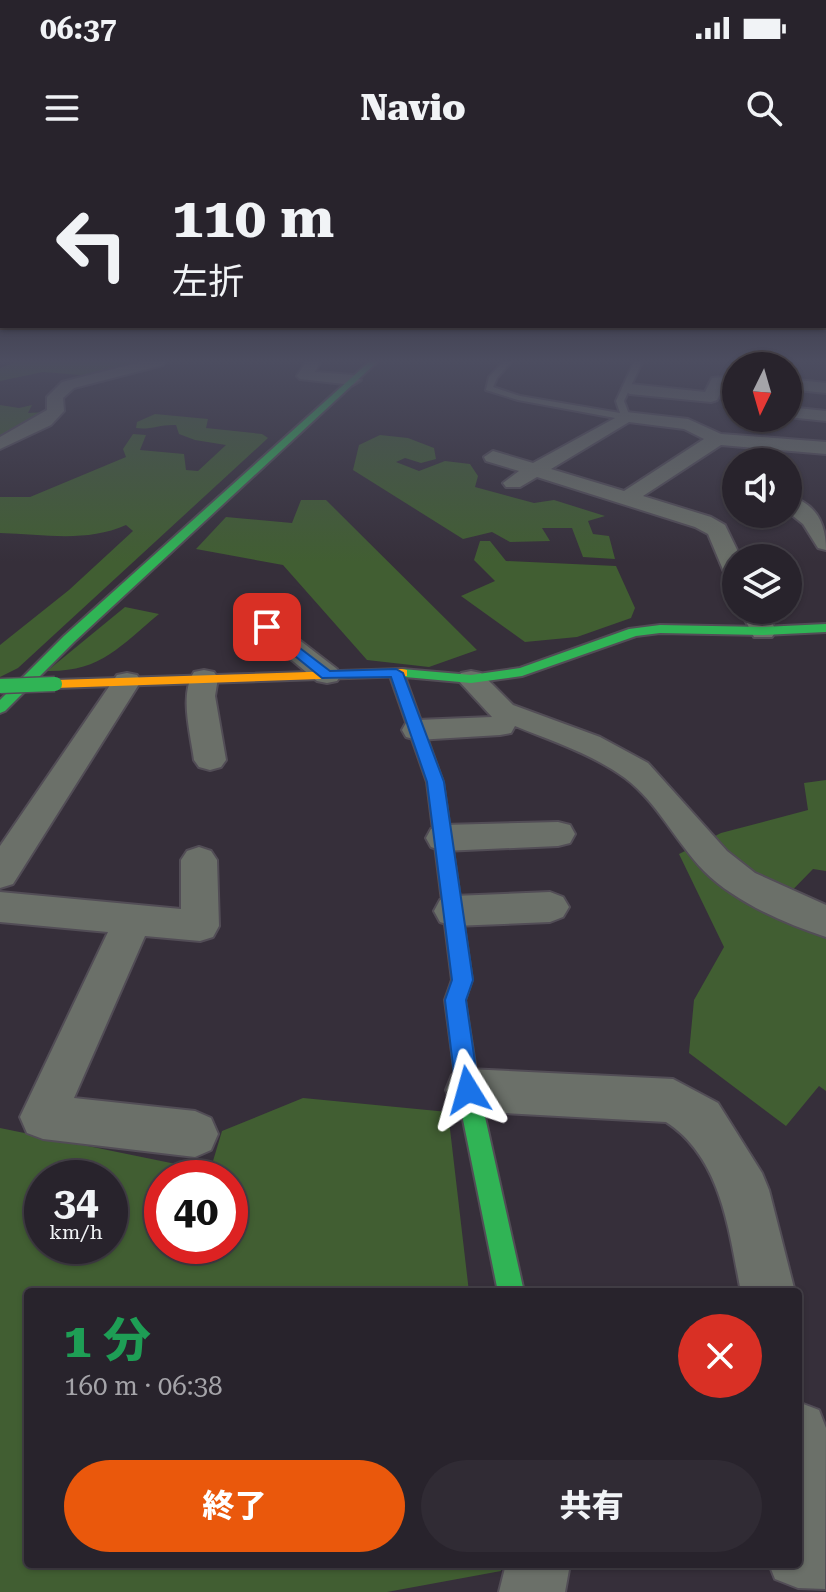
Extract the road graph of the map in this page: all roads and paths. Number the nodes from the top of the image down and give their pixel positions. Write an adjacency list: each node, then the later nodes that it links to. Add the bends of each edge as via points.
1 (30, 429): 8 (street)
2 (299, 429): 28 (street)
3 (606, 429): 12 (street)
4 (697, 429): 6 (street)
5 (762, 432): 7 (street)
6 (717, 439): 7 (street); 9 (street); 14 (street)
7 (764, 443): 10 (street)
8 (0, 444)
9 (727, 448)
10 (826, 448)
11 (493, 457): 12 (street)
12 (536, 470): 13 (street); 14 (street)
13 (513, 483)
14 (627, 498): 17 (street, via 703,522 717,530)
15 (802, 513): 16 (street)
16 (826, 543)
17 (723, 544)
18 (722, 624): 25 (street, via 634,632 522,672)
19 (787, 624): 21 (street)
20 (267, 627): 23 (street)
21 (826, 628)
22 (396, 673): 23 (street); 25 (street); 30 (street)
23 (327, 675): 24 (street)
24 (204, 678): 26 (street); 31 (street, via 201,696)
25 (471, 679): 40 (street, via 503,711 589,744 637,771 742,883)
26 (127, 681): 27 (street, bridge); 35 (street)
27 (0, 686)
28 (0, 708)
29 (500, 726): 30 (street)
30 (417, 730): 33 (street, via 435,782)
31 (210, 760)
32 (558, 834): 33 (street)
33 (443, 838): 38 (street)
34 (199, 860): 39 (street, via 200,926)
35 (0, 874)
36 (0, 907): 39 (street)
37 (550, 907): 38 (street)
38 (453, 911): 41 (street, via 462,980 455,1000)
39 (133, 920): 42 (street, via 43,1117)
40 (826, 922)
41 (468, 1090): 43 (street); 44 (street, via 673,1101 702,1119 745,1190)
42 (195, 1134)
43 (510, 1288)
44 (767, 1288)
45 (802, 1450): 46 (street, via 825,1557)
46 (802, 1556)
47 (537, 1568): 48 (street)
48 (532, 1592)

